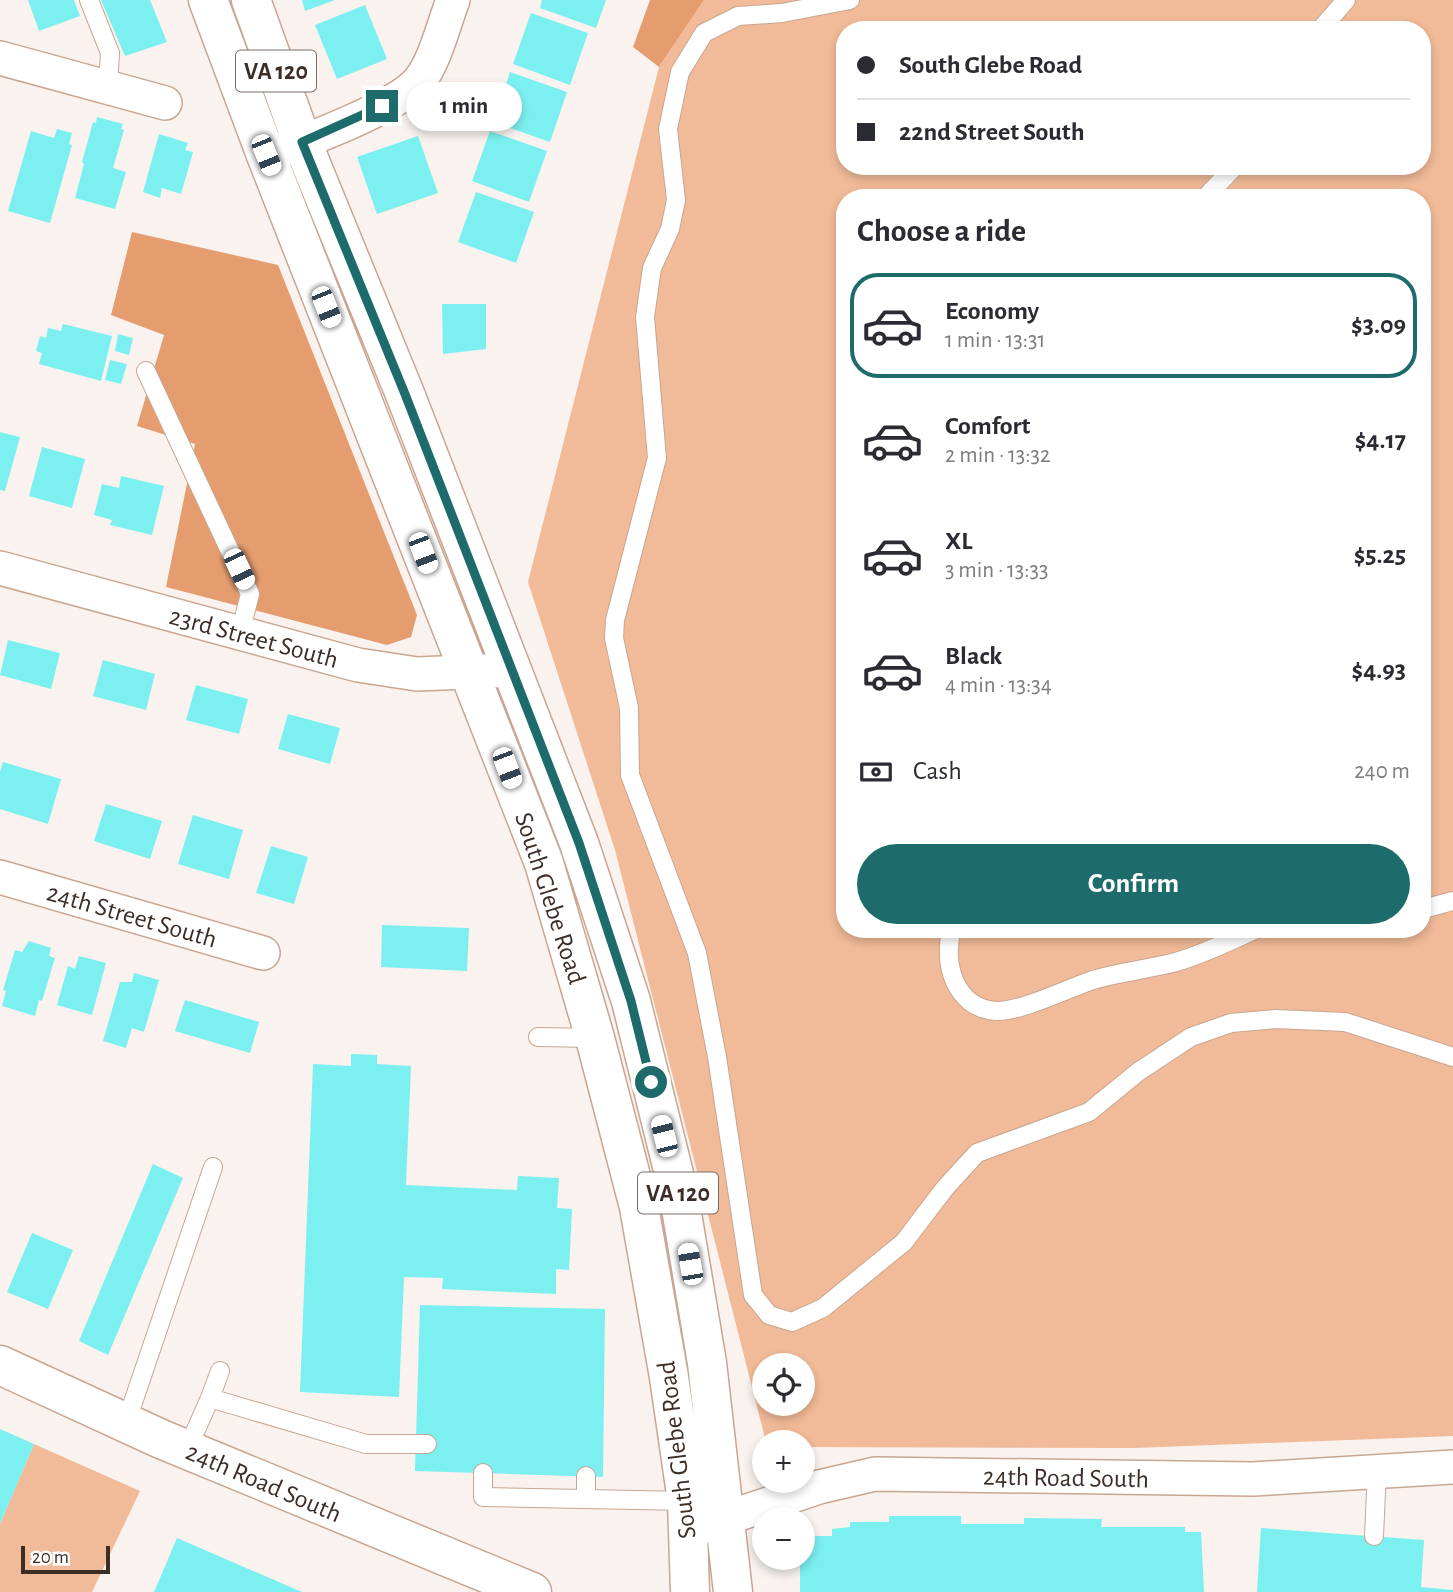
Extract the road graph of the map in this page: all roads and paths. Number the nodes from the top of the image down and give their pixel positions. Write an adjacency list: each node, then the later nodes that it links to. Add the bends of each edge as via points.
1 (89, 0): 9 (lane, via 110,53)
2 (208, 0): 12 (main road, South Glebe Road / VA 120)
3 (251, 0): 11 (main road, South Glebe Road / VA 120)
4 (453, 0): 11 (street, via 421,80 402,97)
5 (850, 0): 28 (lane, via 738,16 704,33 680,72 667,128 676,200 670,229 652,268 645,317 657,458 615,621 614,638 629,708 630,775 697,953 753,1295 769,1315 792,1322 823,1308 904,1242 976,1153 1089,1112 1191,1037 1231,1023 1276,1019 1345,1022)
6 (1346, 0): 7 (lane)
7 (1328, 21)
8 (0, 58): 9 (street)
9 (108, 87): 10 (street)
10 (165, 103)
11 (302, 142): 12 (street); 18 (main road, South Glebe Road / VA 120)
12 (266, 155): 19 (main road, South Glebe Road / VA 120)
13 (1227, 175): 14 (lane)
14 (1213, 189)
15 (146, 371): 17 (lane, via 250,594)
16 (0, 568): 17 (street, 23rd Street South)
17 (240, 633): 19 (street, 23rd Street South, via 358,665 417,674)
18 (513, 670): 19 (street, 23rd Street South); 42 (main road, South Glebe Road / VA 120, via 579,843 631,1001 678,1190 707,1363)
19 (470, 673): 27 (main road, South Glebe Road / VA 120, via 544,863)
20 (0, 877): 25 (street, 24th Street South)
21 (1453, 901): 22 (lane)
22 (1431, 907)
23 (950, 938): 24 (lane, via 949,964 957,986 971,1003 996,1011 1096,979 1180,961)
24 (1235, 938)
25 (263, 953)
26 (538, 1037): 27 (lane)
27 (595, 1038): 41 (main road, South Glebe Road / VA 120, via 639,1207 669,1377)
28 (1453, 1057)
29 (213, 1167): 33 (lane)
30 (0, 1365): 33 (main road, 24th Road South)
31 (220, 1371): 32 (lane)
32 (210, 1398): 34 (lane, via 366,1444); 35 (lane)
33 (126, 1423): 35 (main road, 24th Road South)
34 (427, 1444)
35 (187, 1450): 44 (main road, 24th Road South)
36 (1453, 1467): 37 (street, 24th Road South)
37 (1377, 1471): 42 (street, 24th Road South, via 1253,1479 875,1474 819,1487); 43 (lane)
38 (483, 1473): 40 (lane, via 483,1497)
39 (586, 1476): 40 (lane)
40 (586, 1499): 41 (lane)
41 (687, 1516): 42 (street, 24th Road South); 45 (main road, South Glebe Road / VA 120)
42 (725, 1519): 46 (main road, South Glebe Road / VA 120)
43 (1374, 1536)
44 (532, 1592)
45 (690, 1592)
46 (733, 1592)

